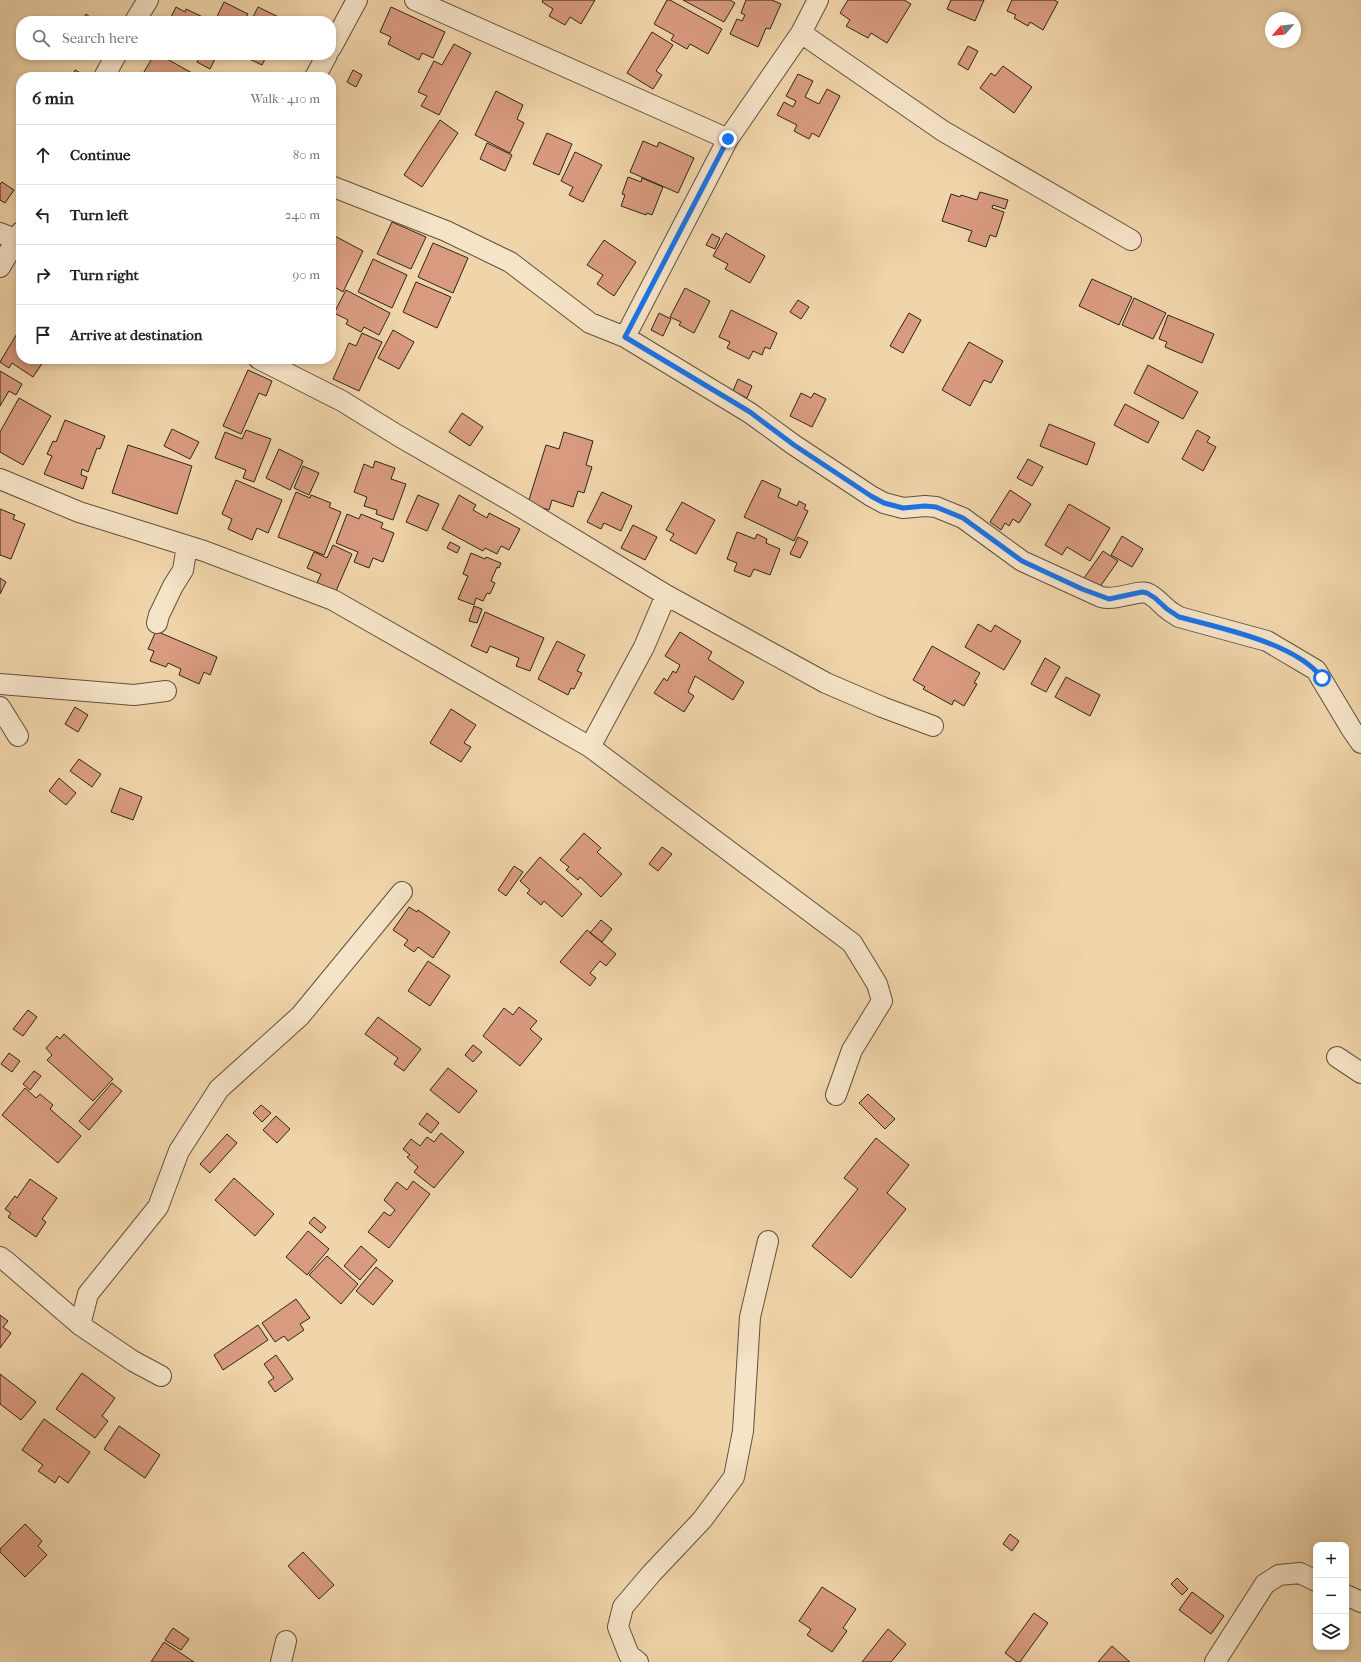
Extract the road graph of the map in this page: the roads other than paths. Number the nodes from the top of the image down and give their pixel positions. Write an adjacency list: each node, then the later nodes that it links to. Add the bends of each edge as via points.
1 (148, 0): 5 (street)
2 (357, 0): 7 (street)
3 (415, 0): 12 (street)
4 (818, 0): 6 (street)
5 (138, 16)
6 (801, 33): 12 (street); 15 (street, via 942,130)
7 (336, 39)
8 (113, 60): 10 (street)
9 (324, 60): 11 (street)
10 (107, 72)
11 (318, 72)
12 (728, 139): 17 (street)
13 (336, 188): 17 (street, via 446,231 510,262 590,323)
14 (15, 236): 16 (street)
15 (1130, 240)
16 (0, 267)
17 (625, 337): 28 (street, via 750,412 794,445 884,503 903,508 936,507 963,518 1022,561 1109,599 1147,593 1179,617 1267,641 1316,670)
18 (269, 364): 21 (street, via 342,401)
19 (0, 479): 20 (street, via 79,512)
20 (187, 546): 22 (street, via 183,570); 29 (street, via 333,600)
21 (666, 595): 26 (street, via 826,683); 29 (street, via 644,647)
22 (157, 623)
23 (0, 684): 24 (street, via 134,695)
24 (166, 691)
25 (0, 707): 27 (street)
26 (934, 726)
27 (18, 736)
28 (1361, 743)
29 (590, 747): 33 (street, via 852,943 877,984 882,1001 852,1050)
30 (402, 892): 36 (street, via 300,1016 219,1089 179,1151 158,1207 88,1294)
31 (1337, 1057): 32 (street)
32 (1361, 1073)
33 (836, 1095)
34 (768, 1240): 43 (street, via 750,1317 743,1431 734,1477 702,1520 623,1607 618,1627 629,1655)
35 (0, 1257): 36 (street)
36 (80, 1325): 37 (street, via 133,1361)
37 (161, 1376)
38 (1313, 1580): 44 (street, via 1300,1573 1279,1575 1265,1584)
39 (1349, 1596): 40 (street)
40 (1361, 1602)
41 (286, 1641): 42 (street)
42 (281, 1662)
43 (638, 1662)
44 (1215, 1662)

